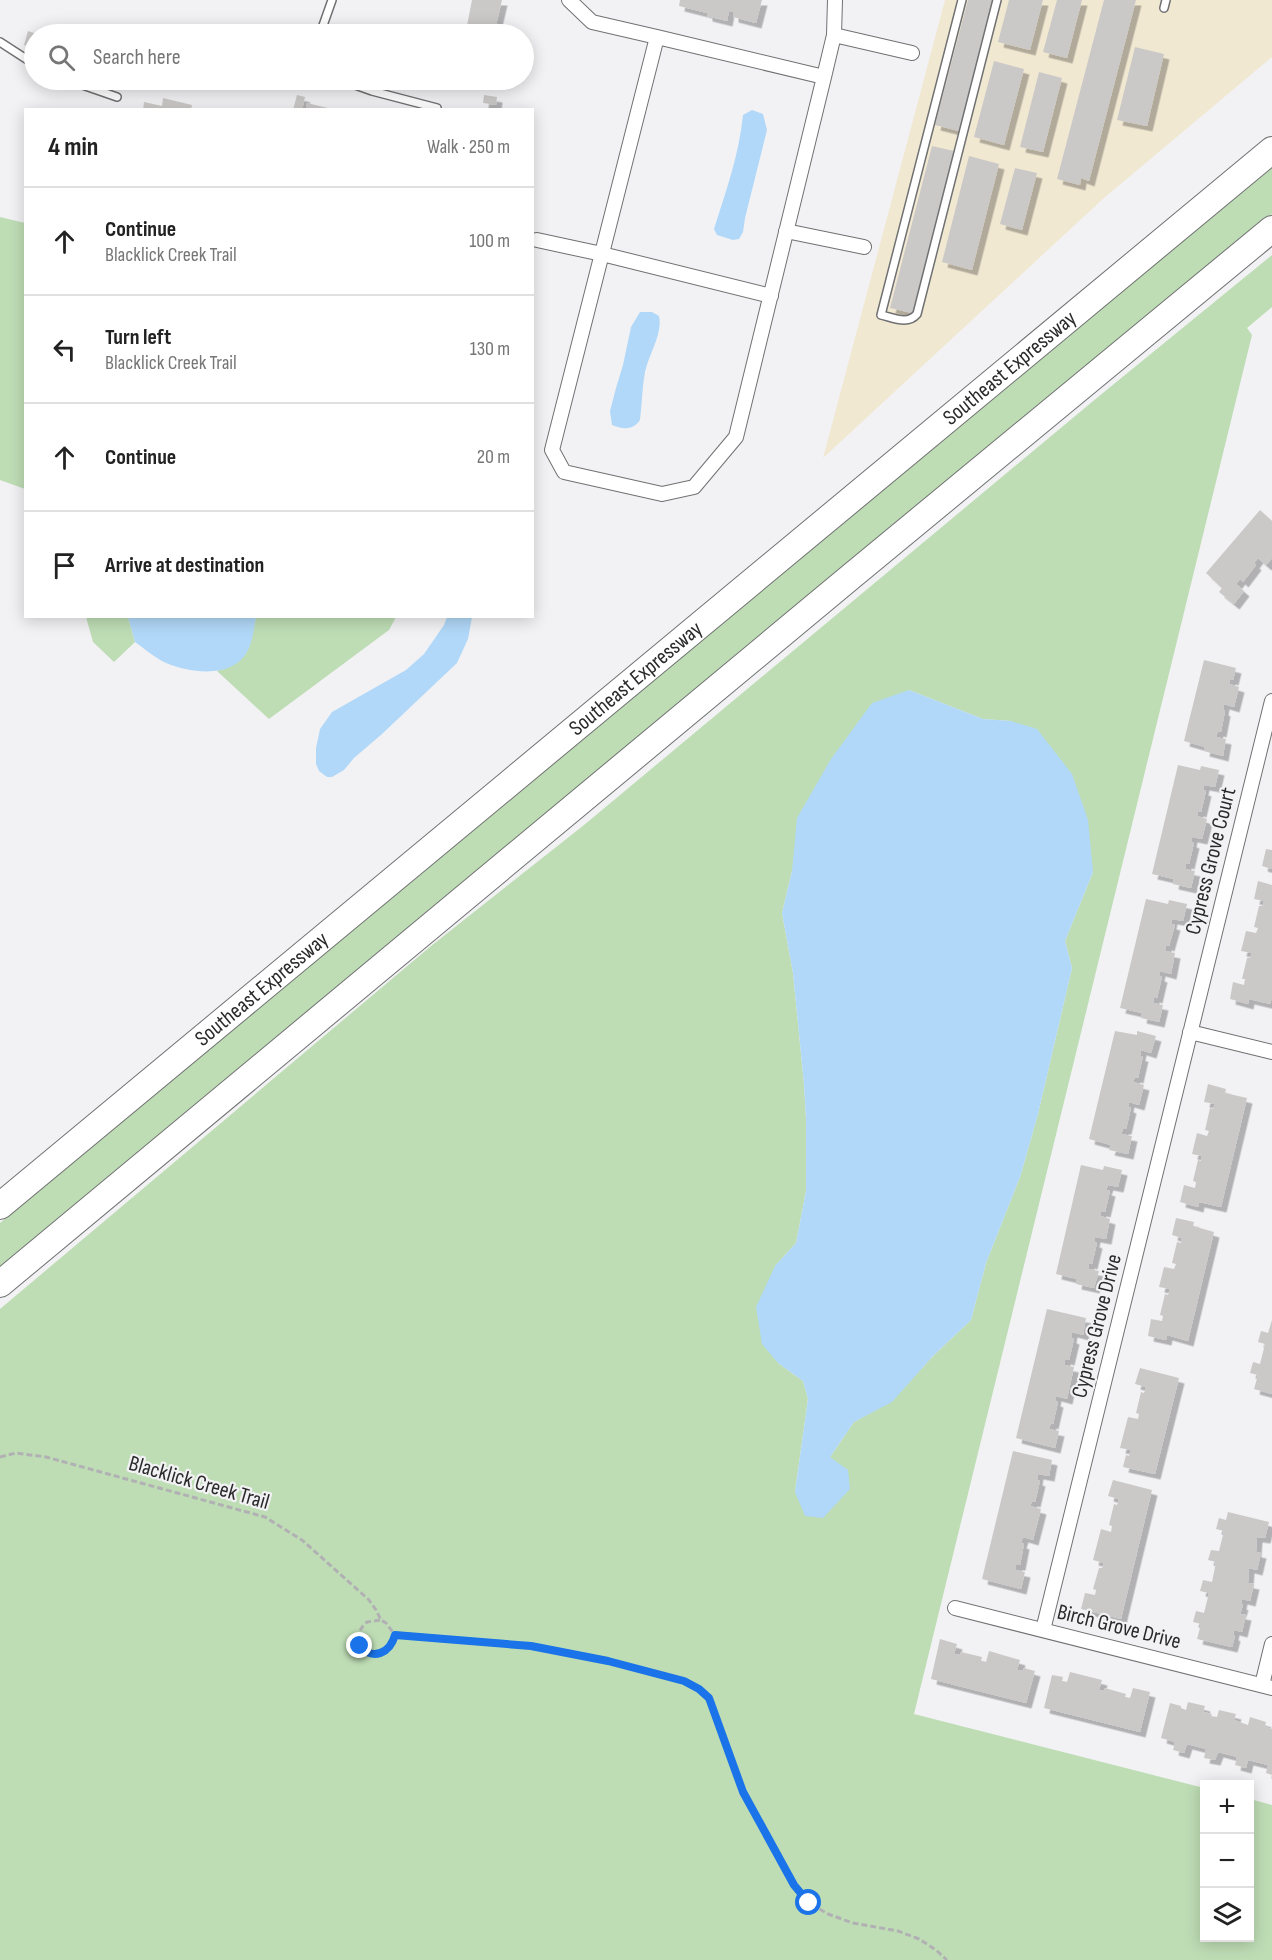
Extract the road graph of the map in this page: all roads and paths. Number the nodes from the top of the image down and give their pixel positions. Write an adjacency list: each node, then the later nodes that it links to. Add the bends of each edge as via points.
1 (332, 0): 8 (lane)
2 (569, 0): 10 (street, via 592,22)
3 (835, 0): 9 (street)
4 (962, 0): 5 (lane, via 881,315 908,321 918,314)
5 (997, 0)
6 (1167, 0): 7 (lane)
7 (1164, 8)
8 (324, 24)
9 (834, 35): 12 (street); 14 (street)
10 (657, 37): 14 (street); 24 (street)
11 (0, 42): 13 (lane)
12 (912, 53)
13 (24, 58)
14 (824, 77): 21 (street)
15 (97, 90): 17 (lane)
16 (369, 90): 18 (lane)
17 (117, 97)
18 (437, 108)
19 (1272, 150): 29 (highway, Southeast Expressway)
20 (1272, 229): 30 (highway)
21 (786, 231): 23 (street); 25 (street)
22 (537, 240): 24 (street)
23 (864, 247)
24 (602, 254): 25 (street); 25 (street, via 552,450 564,472 662,494 694,487 736,437)
25 (771, 296)
26 (1272, 700): 27 (street, Cypress Grove Court)
27 (1191, 1032): 28 (street); 34 (street, Cypress Grove Drive)
28 (1272, 1052)
29 (0, 1206)
30 (0, 1284)
31 (0, 1457): 33 (path, Blacklick Creek Trail, via 46,1457 265,1517 302,1540 369,1600)
32 (956, 1608): 34 (street, Birch Grove Drive)
33 (381, 1620): 35 (path, Blacklick Creek Trail); 35 (path, via 367,1622 360,1630 358,1640 364,1650 373,1654 383,1652)
34 (1043, 1630): 37 (street, Birch Grove Drive)
35 (395, 1635): 38 (path, via 531,1646 608,1661 684,1681 699,1689 709,1698 743,1792 794,1885 809,1903 853,1923 919,1939)
36 (1272, 1644): 37 (street)
37 (1267, 1687)
38 (947, 1960)

